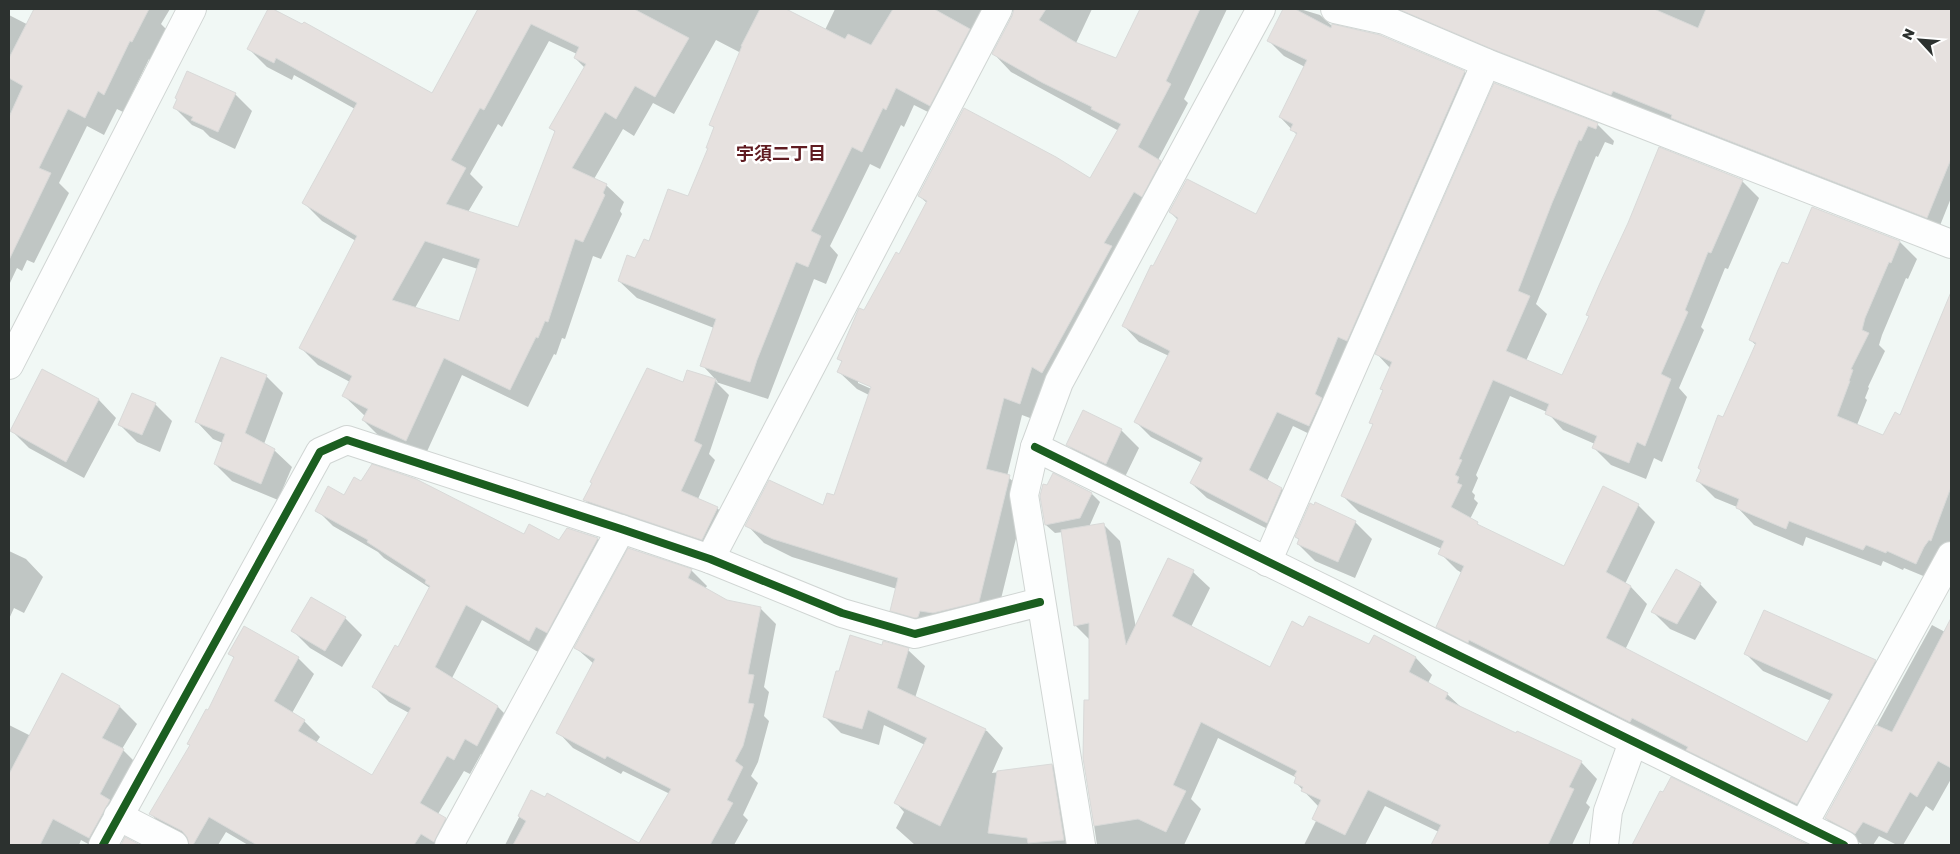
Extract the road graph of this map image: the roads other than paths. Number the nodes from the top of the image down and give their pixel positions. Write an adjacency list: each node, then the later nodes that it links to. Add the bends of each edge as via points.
1 (192, 9): 7 (street)
2 (998, 9): 11 (street)
3 (1261, 9): 8 (street, via 1059,382)
4 (1334, 9): 5 (street, via 1385,20)
5 (1486, 64): 6 (street); 12 (street)
6 (1951, 244)
7 (9, 365)
8 (1035, 447): 12 (street); 13 (street, via 1024,495)
9 (622, 529): 11 (street); 15 (street, via 346,440 320,452); 19 (street)
10 (1951, 556): 16 (street)
11 (710, 559): 13 (street, via 842,613 915,634)
12 (1267, 562): 14 (street)
13 (1040, 602): 20 (street)
14 (1633, 742): 16 (street); 21 (street, via 1608,811)
15 (118, 816): 17 (street); 18 (street)
16 (1803, 825): 22 (street)
17 (103, 845)
18 (174, 845)
19 (449, 845)
20 (1081, 845)
21 (1604, 845)
22 (1844, 845)

